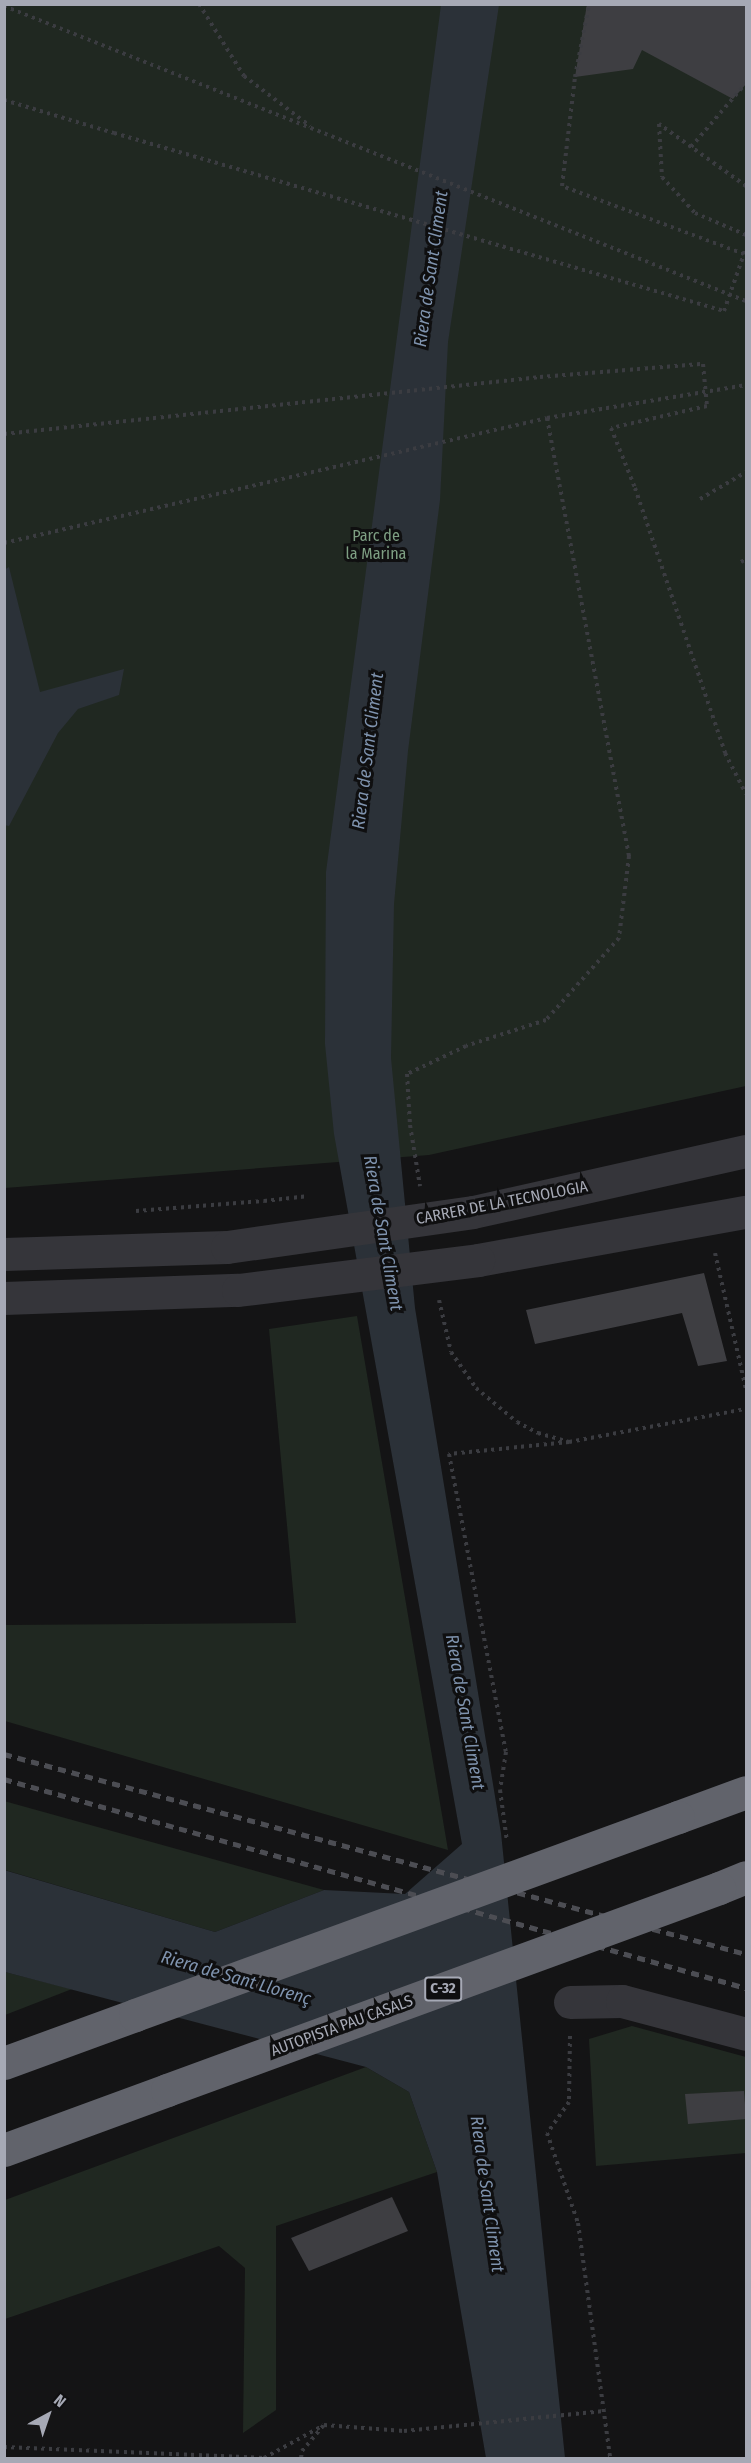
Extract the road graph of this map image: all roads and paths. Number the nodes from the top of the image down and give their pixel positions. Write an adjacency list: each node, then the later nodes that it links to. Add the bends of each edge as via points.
1 (589, 4): 10 (path, bridge, via 575,77 562,186)
2 (4, 6): 6 (path)
3 (199, 6): 6 (path, via 244,76)
4 (747, 83): 7 (path)
5 (4, 100): 10 (path, bridge, via 724,311)
6 (314, 129): 11 (path)
7 (691, 147): 8 (path); 9 (path, via 659,124 662,177 695,213)
8 (747, 186)
9 (747, 235)
10 (745, 252)
11 (747, 300)
12 (747, 385): 13 (path)
13 (547, 418): 17 (path); 22 (path, via 629,856 619,938 546,1020 466,1046 407,1074)
14 (4, 434): 20 (path, bridge, via 540,377 703,364 707,406 611,428 725,753)
15 (747, 472): 16 (path)
16 (700, 499)
17 (4, 543)
18 (747, 559): 19 (path)
19 (741, 562)
20 (747, 794)
21 (747, 1151): 27 (street, CARRER DE LA TECNOLOGIA, bridge, via 473,1212 226,1247)
22 (421, 1193)
23 (264, 1201): 24 (path)
24 (123, 1212)
25 (747, 1212): 29 (street, bridge, via 478,1260 238,1290)
26 (713, 1244): 30 (path)
27 (4, 1254)
28 (438, 1295): 32 (path, via 451,1352 476,1388 517,1422)
29 (4, 1298)
30 (747, 1390)
31 (747, 1409): 32 (path)
32 (569, 1442): 34 (path, via 449,1454 506,1752 500,1790 503,1832)
33 (747, 1792): 38 (highway, bridge)
34 (510, 1854)
35 (733, 1883): 39 (highway, AUTOPISTA PAU CASALS / C-32, bridge)
36 (570, 2002): 37 (street, via 622,2001); 40 (path, via 569,2102 547,2133 578,2223)
37 (747, 2034)
38 (4, 2063)
39 (4, 2150)
40 (604, 2411): 41 (path, via 404,2431); 44 (path)
41 (324, 2425): 42 (path, via 264,2458); 43 (path, via 302,2451)
42 (4, 2447)
43 (301, 2458)
44 (610, 2458)

